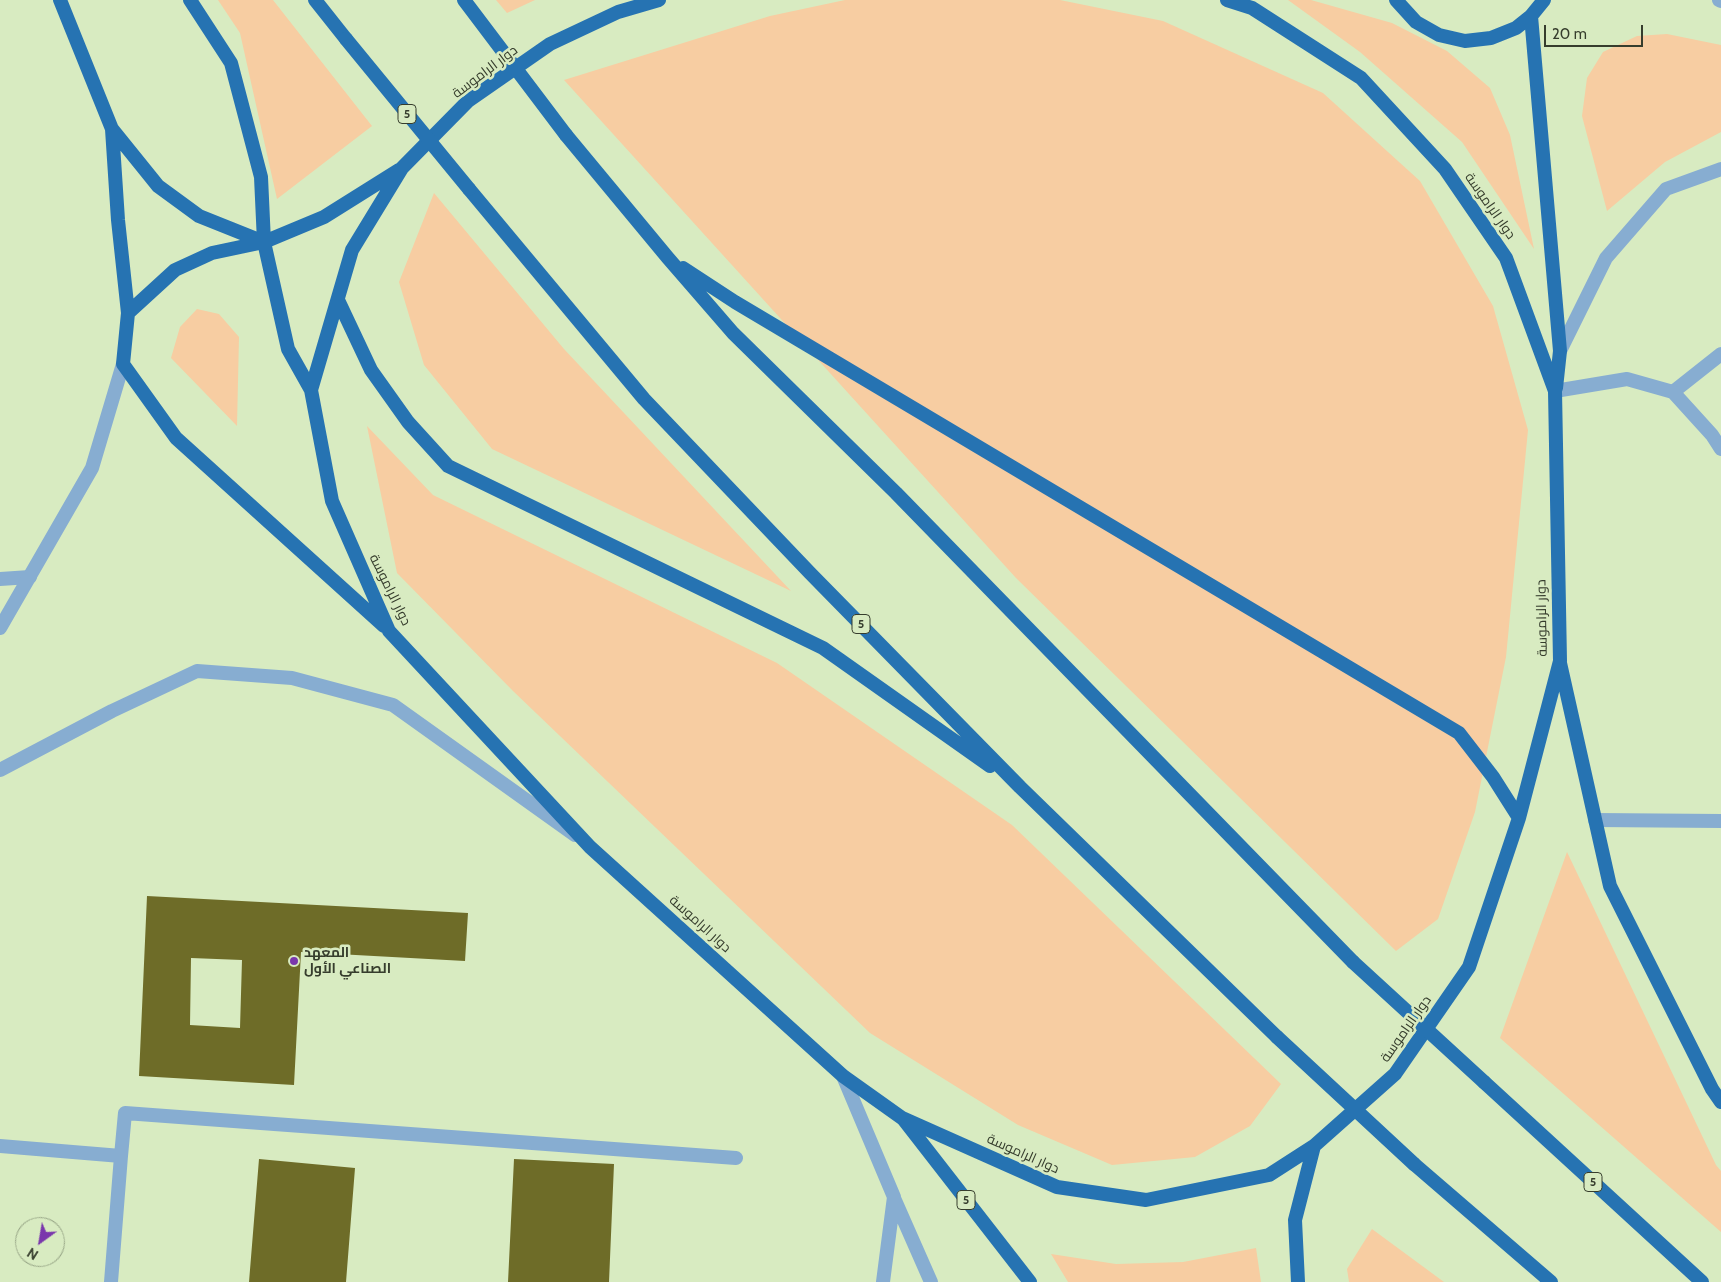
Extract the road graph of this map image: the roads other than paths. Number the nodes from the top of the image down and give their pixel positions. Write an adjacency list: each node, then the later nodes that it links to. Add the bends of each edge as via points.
1 (60, 0): 10 (highway)
2 (190, 0): 13 (highway, via 231,63 261,177)
3 (315, 0): 30 (highway, 5, bridge, via 644,399)
4 (464, 0): 14 (highway, 5, bridge, via 566,135)
5 (659, 0): 11 (highway, دوار الراموسة, via 618,12 550,44 468,101)
6 (1227, 0): 21 (highway, دوار الراموسة, via 1252,8 1361,78 1445,168 1506,258)
7 (1396, 0): 9 (highway, via 1416,22 1439,35 1465,41 1492,38 1516,28)
8 (1544, 0): 9 (highway)
9 (1531, 16): 17 (highway)
10 (112, 129): 13 (highway, via 158,186 199,216); 16 (highway)
11 (402, 168): 13 (highway, via 324,217); 15 (highway, دوار الراموسة, via 352,250)
12 (1721, 168): 17 (street, via 1666,189 1606,258)
13 (264, 242): 16 (highway, via 212,253 175,270); 20 (highway, via 288,349)
14 (668, 258): 31 (highway, via 735,302 1459,733); 49 (highway, 5, bridge, via 733,333 896,493 1353,962)
15 (338, 300): 20 (highway, دوار الراموسة); 30 (highway, via 371,370 408,422 448,466 823,648)
16 (128, 313): 19 (highway)
17 (1560, 351): 21 (highway)
18 (1721, 354): 22 (street)
19 (123, 364): 24 (street, via 92,468); 27 (highway, via 176,438)
20 (311, 390): 27 (highway, دوار الراموسة, via 332,501)
21 (1555, 391): 22 (street, via 1627,379); 28 (highway, دوار الراموسة)
22 (1673, 392): 23 (street)
23 (1721, 449)
24 (30, 578): 25 (street); 26 (street)
25 (0, 579)
26 (0, 628)
27 (389, 631): 34 (highway, دوار الراموسة)
28 (1560, 661): 31 (highway, دوار الراموسة); 32 (highway)
29 (0, 770): 34 (street, via 197,671 292,678 393,705)
30 (1020, 787): 48 (highway, 5, bridge, via 1277,1037 1414,1164)
31 (1519, 818): 39 (highway, دوار الراموسة, via 1469,967 1395,1074)
32 (1595, 820): 33 (street); 36 (highway, via 1610,886)
33 (1721, 821)
34 (590, 846): 35 (highway, دوار الراموسة)
35 (843, 1076): 37 (highway, دوار الراموسة); 42 (street)
36 (1721, 1102)
37 (902, 1118): 39 (highway, دوار الراموسة, via 1057,1187 1146,1200 1269,1175); 46 (highway, 5)
38 (0, 1146): 40 (street)
39 (1314, 1146): 47 (highway, via 1295,1220)
40 (121, 1156): 41 (street, via 125,1113); 43 (street)
41 (736, 1158)
42 (894, 1197): 44 (street); 45 (street)
43 (111, 1282)
44 (884, 1282)
45 (931, 1282)
46 (1030, 1282)
47 (1298, 1282)
48 (1551, 1282)
49 (1702, 1282)

